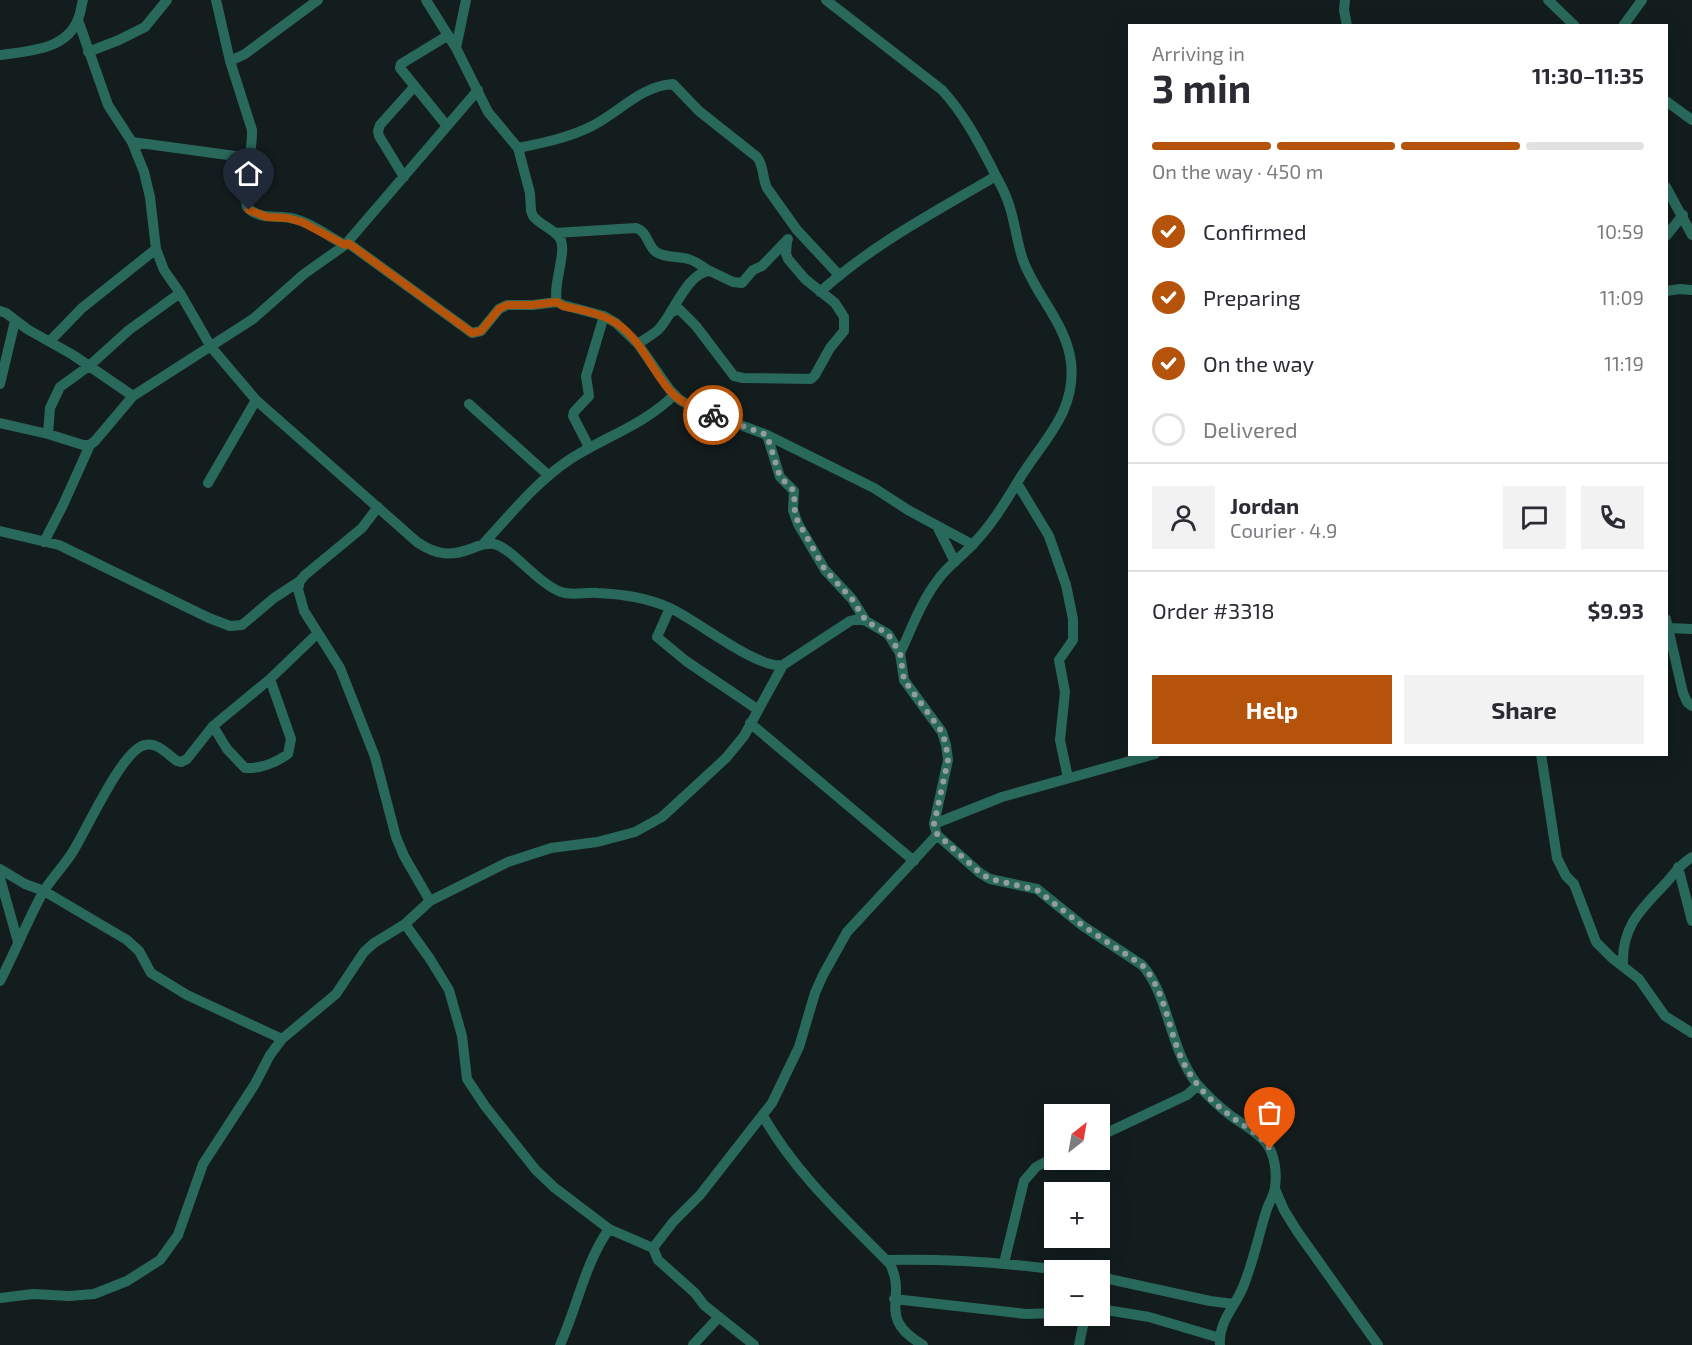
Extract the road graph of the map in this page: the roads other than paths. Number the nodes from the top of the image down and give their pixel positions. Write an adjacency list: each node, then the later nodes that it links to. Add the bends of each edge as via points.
1 (83, 0): 11 (street)
2 (167, 0): 17 (street, via 145,27)
3 (216, 0): 19 (street)
4 (318, 0): 19 (street)
5 (426, 0): 15 (street)
6 (466, 0): 16 (street)
7 (826, 0): 28 (street, via 942,90 957,106)
8 (1345, 0): 12 (street)
9 (1548, 0): 13 (street)
10 (1642, 0): 14 (street)
11 (78, 20): 17 (street); 18 (street, via 63,38 48,46)
12 (1347, 24)
13 (1573, 24)
14 (1624, 24)
15 (447, 36): 16 (street); 20 (street, via 401,64 401,72)
16 (456, 48): 21 (street)
17 (88, 52): 25 (street, via 108,105)
18 (0, 55)
19 (230, 61): 27 (street, via 252,130)
20 (414, 87): 24 (street); 29 (street, via 378,131)
21 (478, 90): 24 (street); 26 (street, via 488,112)
22 (1668, 102): 23 (street)
23 (1692, 120)
24 (447, 126): 29 (street)
25 (132, 142): 27 (street); 38 (street, via 150,197)
26 (518, 148): 32 (street, via 591,127 636,96 673,84 699,111 757,157 767,188); 33 (street, via 531,211)
27 (250, 158): 37 (street, via 245,192 249,210 302,222)
28 (996, 176): 40 (street, via 896,234); 66 (street, via 1007,197 1023,259 1057,320 1071,363 1068,396 1060,421)
29 (404, 177): 37 (street)
30 (1668, 190): 31 (street)
31 (1683, 215): 34 (street); 35 (street)
32 (797, 231): 36 (street); 40 (street)
33 (555, 233): 39 (street, via 636,228 655,251 691,259); 45 (street, via 563,249)
34 (1668, 234)
35 (1692, 236)
36 (787, 241): 39 (street, via 742,283); 43 (street, via 788,259)
37 (347, 244): 45 (street, via 472,333 481,331 507,305); 52 (street, via 304,274 253,319)
38 (156, 249): 44 (street, via 164,270); 50 (street, via 82,308)
39 (709, 271): 47 (street, via 688,286)
40 (839, 275): 43 (street)
41 (1692, 290): 42 (street)
42 (1668, 291)
43 (820, 292): 47 (street, via 843,314 844,331 815,375 807,380 735,376 689,317 679,309)
44 (180, 293): 52 (street); 53 (street)
45 (557, 302): 48 (street)
46 (0, 311): 49 (street)
47 (670, 313): 51 (street, via 658,329)
48 (604, 316): 51 (street); 63 (street, via 586,376 589,396 573,416)
49 (15, 321): 50 (street); 54 (street)
50 (50, 341): 53 (street)
51 (638, 344): 55 (street)
52 (211, 347): 56 (street); 57 (street)
53 (88, 366): 56 (street); 60 (street, via 67,381 54,397)
54 (0, 384)
55 (674, 395): 61 (street, via 693,407); 63 (street, via 651,416)
56 (133, 396): 62 (street)
57 (256, 400): 65 (street); 67 (street)
58 (470, 404): 64 (street)
59 (0, 423): 60 (street)
60 (48, 434): 62 (street)
61 (767, 435): 68 (street, via 874,488); 76 (street, via 780,477 794,491 798,524 825,570)
62 (90, 445): 70 (street)
63 (589, 447): 64 (street)
64 (548, 475): 71 (street)
65 (208, 483)
66 (1017, 483): 72 (street); 89 (street, via 1049,536 1073,619 1073,640 1059,660 1065,692 1060,740)
67 (378, 507): 71 (street, via 430,551 459,554); 74 (street, via 362,528)
68 (937, 526): 72 (street); 73 (street)
69 (0, 531): 70 (street)
70 (44, 542): 74 (street, via 59,545 209,618 236,627)
71 (484, 543): 75 (street, via 499,546 537,578 562,592 632,597)
72 (973, 545): 73 (street)
73 (954, 562): 80 (street, via 932,587)
74 (300, 581): 79 (street, via 301,604)
75 (670, 608): 81 (street, via 756,658); 84 (street, via 657,636 686,662)
76 (866, 621): 80 (street, via 888,634); 81 (street, via 850,621)
77 (1668, 624): 78 (street); 83 (street, via 1683,693)
78 (1692, 628)
79 (318, 633): 82 (street); 97 (street, via 340,668 375,757 396,837)
80 (900, 653): 90 (street, via 904,680 942,732 946,745 948,760)
81 (783, 665): 84 (street)
82 (270, 679): 86 (street); 86 (street, via 291,739 288,754 265,766 245,768)
83 (1692, 706)
84 (757, 709): 85 (street)
85 (750, 723): 92 (street); 97 (street, via 726,758 673,808 647,826 610,839 529,854)
86 (213, 726): 96 (street, via 181,762 152,745 132,754 110,784 72,853)
87 (1148, 756): 89 (street)
88 (1541, 756): 101 (street, via 1560,866 1574,884 1596,942)
89 (1068, 778): 90 (street, via 1002,797)
90 (936, 829): 92 (street); 105 (street, via 980,873 1037,890 1142,965 1149,972 1177,1050)
91 (1692, 857): 93 (street)
92 (914, 861): 106 (street, via 847,932 815,993 799,1047)
93 (1678, 867): 98 (street); 101 (street, via 1648,900 1626,934)
94 (0, 869): 96 (street)
95 (0, 878): 100 (street)
96 (44, 891): 100 (street); 104 (street, via 127,940 139,951 151,973 206,1005)
97 (429, 901): 99 (street)
98 (1692, 921)
99 (405, 924): 104 (street, via 364,952 336,994); 110 (street, via 449,990 471,1087 540,1174)
100 (18, 942): 102 (street)
101 (1623, 966): 103 (street, via 1639,980 1665,1016)
102 (0, 981)
103 (1692, 1033)
104 (282, 1038): 116 (street, via 211,1150 197,1177 178,1235 160,1260 127,1281 94,1294)
105 (1198, 1084): 107 (street, via 1187,1095); 109 (street, via 1220,1108 1267,1143 1275,1168)
106 (763, 1116): 111 (street); 112 (street, via 803,1175)
107 (1110, 1131)
108 (1044, 1163): 113 (street, via 1024,1181)
109 (1275, 1189): 118 (street, via 1248,1274); 129 (street, via 1297,1232)
110 (609, 1229): 111 (street); 124 (street, via 592,1259)
111 (653, 1248): 121 (street, via 658,1260)
112 (887, 1260): 113 (street); 117 (street, via 895,1275)
113 (1004, 1263): 114 (street)
114 (1044, 1268)
115 (1110, 1278): 118 (street)
116 (0, 1298)
117 (894, 1299): 120 (street); 127 (street, via 902,1329)
118 (1234, 1304): 123 (street, via 1222,1327)
119 (1110, 1311): 123 (street, via 1149,1317)
120 (1044, 1313)
121 (718, 1318): 125 (street); 126 (street)
122 (1083, 1326): 128 (street)
123 (1220, 1342)
124 (560, 1345)
125 (693, 1345)
126 (754, 1345)
127 (923, 1345)
128 (1079, 1345)
129 (1378, 1345)

